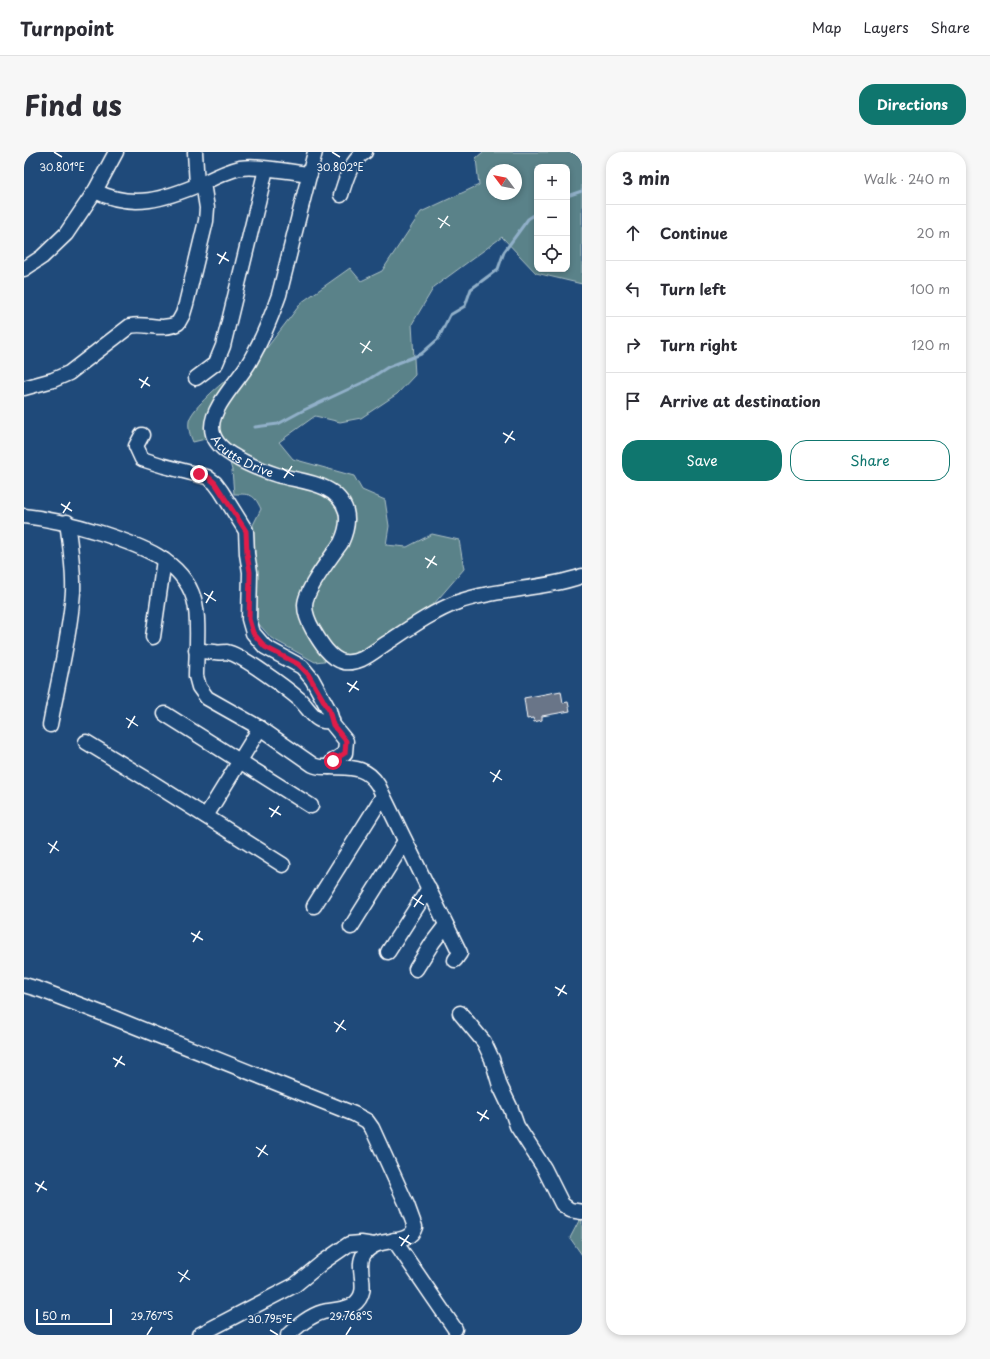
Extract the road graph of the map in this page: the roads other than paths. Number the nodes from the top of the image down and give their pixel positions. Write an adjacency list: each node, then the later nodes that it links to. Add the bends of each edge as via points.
1 (116, 152): 8 (street)
2 (195, 152): 7 (street)
3 (315, 152): 6 (street, Acutts Drive)
4 (365, 152): 9 (street, via 352,166)
5 (266, 169): 6 (street); 7 (street, via 236,169); 11 (street, via 223,346 216,363)
6 (310, 174): 17 (street, Acutts Drive, via 272,315 248,364 216,410 212,430 222,448 244,462 277,475 322,486 336,494 342,502 348,520 344,536 309,589 305,604 308,620 317,637 335,657 343,662 349,662 362,659 434,614 457,603 488,594 543,586)
7 (200, 184): 8 (street, via 146,201 117,200); 12 (street, via 208,214 186,304 178,323 165,328 130,326 68,373)
8 (94, 191): 10 (street, via 58,243)
9 (342, 195)
10 (24, 269)
11 (196, 378)
12 (24, 388)
13 (142, 435): 21 (street, via 136,446 142,459 210,478 242,522 246,531 250,572 249,614 253,633 265,647 298,664 308,674)
14 (24, 516): 15 (street)
15 (67, 522): 16 (street, via 134,544); 22 (street, via 73,593)
16 (164, 560): 18 (street); 19 (street, via 185,579 193,594 197,613)
17 (582, 576)
18 (153, 637)
19 (196, 650): 21 (street, via 228,652 284,688 320,721); 23 (street, via 198,687 204,696)
20 (165, 714): 25 (street)
21 (332, 720): 26 (street, via 346,741 346,748 344,754 333,761)
22 (50, 724)
23 (260, 728): 25 (street); 26 (street, via 307,762 317,767)
24 (86, 742): 29 (street)
25 (240, 761): 28 (street); 29 (street)
26 (330, 768): 27 (street, via 367,772 375,780)
27 (383, 796): 30 (street); 33 (street)
28 (311, 806)
29 (206, 816): 31 (street)
30 (405, 841): 32 (street); 35 (street)
31 (283, 865)
32 (429, 888): 34 (street); 36 (street)
33 (314, 906)
34 (446, 924): 37 (street, via 460,953); 38 (street)
35 (351, 927)
36 (388, 952)
37 (455, 960)
38 (416, 969)
39 (24, 985): 42 (street, via 114,1018 367,1121 394,1175 415,1227 408,1237)
40 (460, 1013): 41 (street, via 484,1042 517,1126 544,1168 562,1204 570,1210)
41 (582, 1212)
42 (394, 1240): 43 (street); 44 (street)
43 (374, 1245): 45 (street, via 349,1244 295,1285); 46 (street, via 364,1254 361,1261 363,1287 357,1302 352,1306 322,1312 305,1320)
44 (455, 1329)
45 (199, 1335)
46 (288, 1335)

